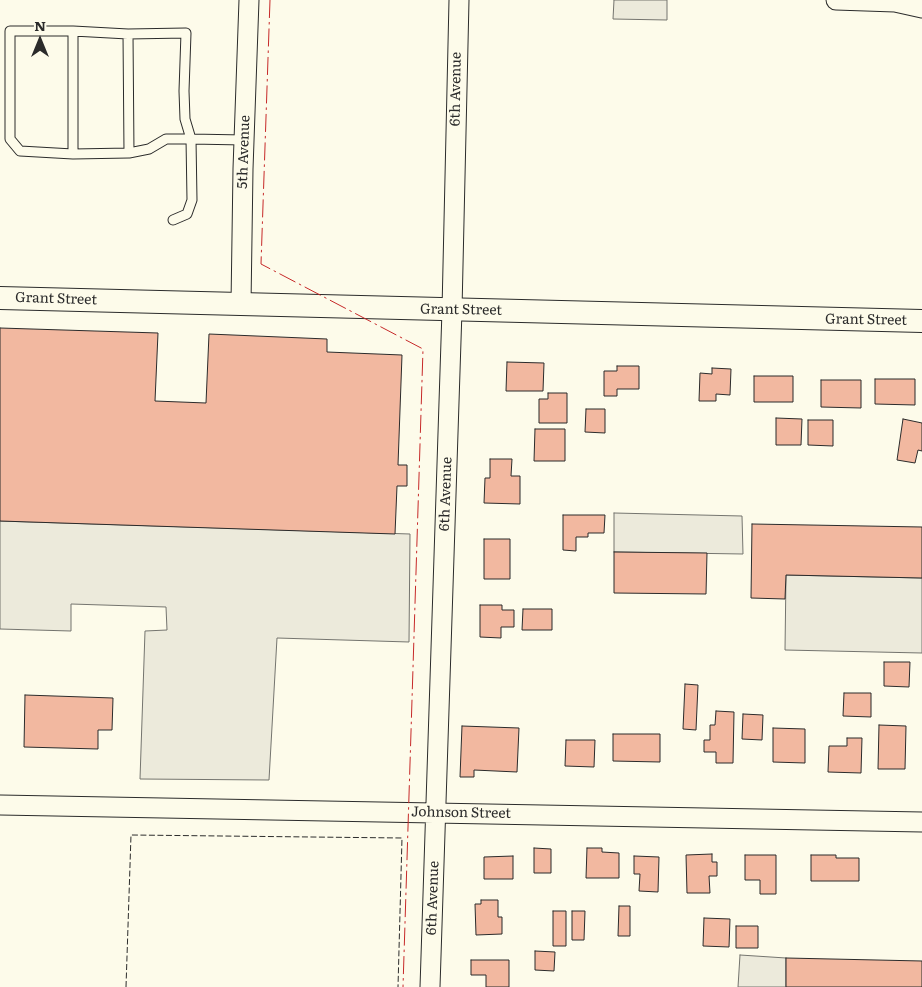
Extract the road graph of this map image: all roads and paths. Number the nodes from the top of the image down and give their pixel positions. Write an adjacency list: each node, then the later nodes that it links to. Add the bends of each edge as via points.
1 (248, 0): 8 (street, 5th Avenue)
2 (459, 0): 14 (street, 6th Avenue)
3 (836, 0): 4 (street, via 895,2)
4 (922, 8)
5 (72, 31): 6 (lane); 10 (lane); 10 (lane, via 10,31 10,139 20,151)
6 (128, 34): 7 (lane, via 186,32 185,119); 9 (lane)
7 (191, 139): 8 (lane); 9 (lane, via 166,139 148,149); 11 (lane, via 192,200 187,214)
8 (244, 140): 13 (street, 5th Avenue)
9 (130, 153): 10 (lane)
10 (73, 154)
11 (173, 220)
12 (0, 298): 13 (street, Grant Street)
13 (241, 304): 14 (street, Grant Street)
14 (452, 310): 15 (street, Grant Street); 17 (street, 6th Avenue)
15 (922, 321)
16 (0, 805): 17 (street, Johnson Street)
17 (435, 812): 18 (street, Johnson Street); 19 (street, 6th Avenue)
18 (922, 822)
19 (430, 987)

